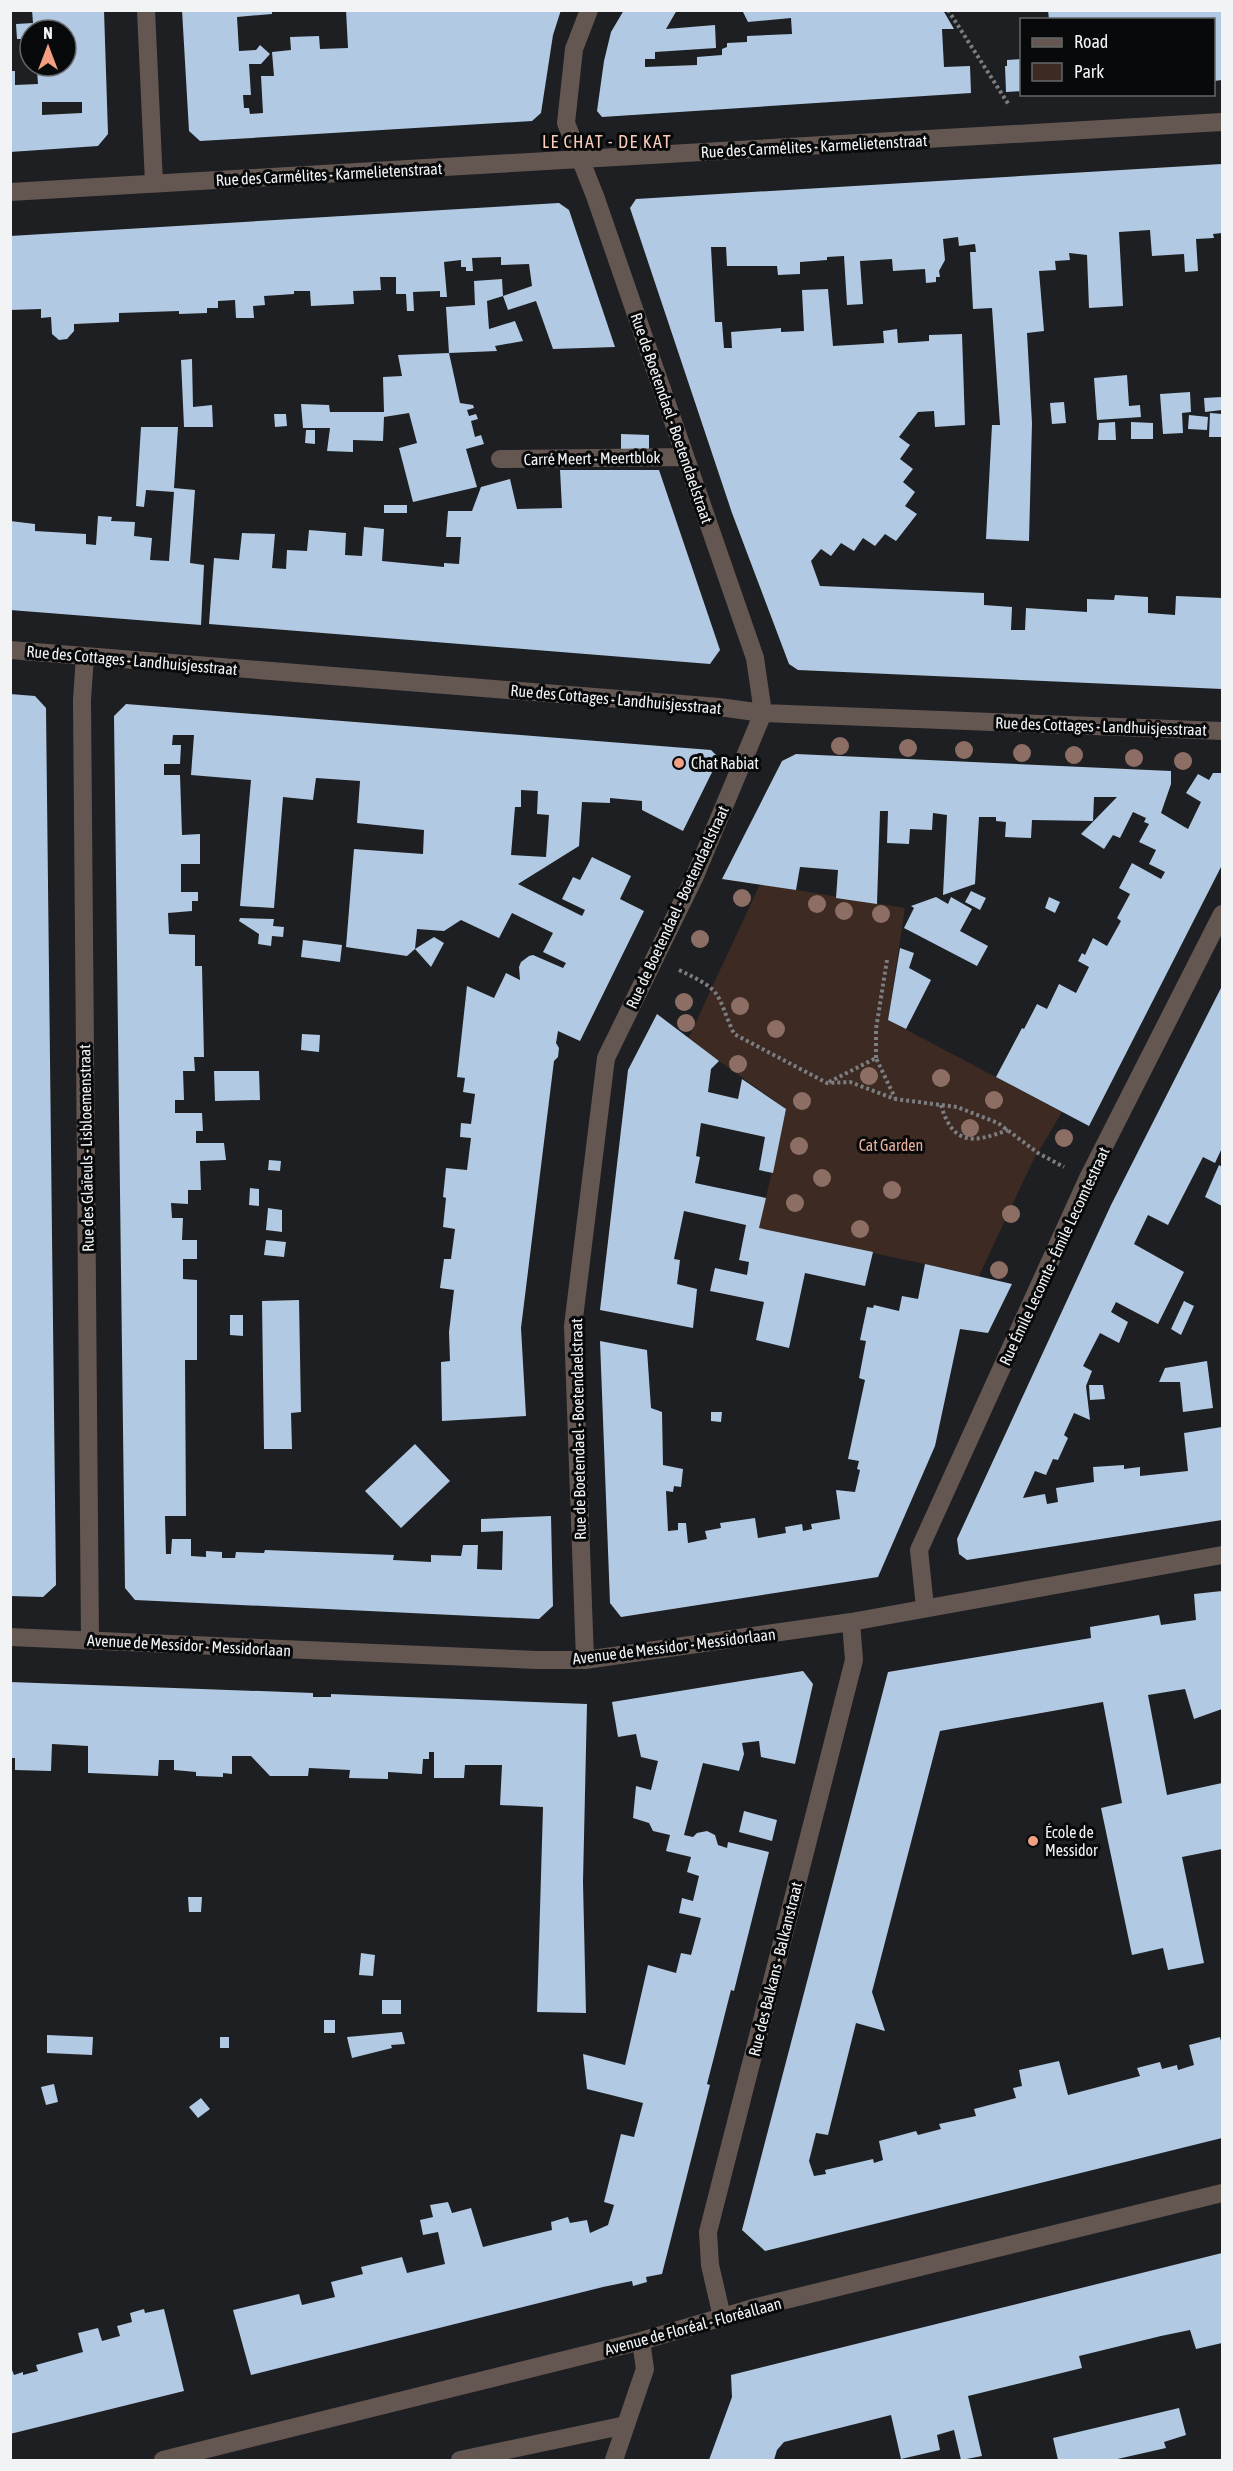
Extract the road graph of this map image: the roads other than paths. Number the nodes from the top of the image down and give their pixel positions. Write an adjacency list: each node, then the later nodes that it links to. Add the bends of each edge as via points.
1 (146, 10): 5 (street)
2 (589, 10): 4 (street, Rue de Boetendael - Boetendaelstraat, via 574,49 566,123)
3 (1222, 122): 4 (street, Rue des Carmélites - Karmelietenstraat)
4 (581, 160): 5 (street, Rue des Carmélites - Karmelietenstraat); 7 (street, Rue de Boetendael - Boetendaelstraat)
5 (154, 183): 6 (street, Rue des Carmélites - Karmelietenstraat)
6 (10, 192)
7 (685, 457): 8 (street, Carré Meert - Meertblok); 11 (street, Rue de Boetendael - Boetendaelstraat, via 755,658)
8 (500, 459)
9 (10, 650): 10 (street, Rue des Cottages - Landhuisjesstraat)
10 (84, 656): 11 (street, Rue des Cottages - Landhuisjesstraat); 18 (street, Rue des Glaïeuls - Lisbloemenstraat)
11 (763, 712): 12 (street, Rue des Cottages - Landhuisjesstraat); 19 (street, Rue de Boetendael - Boetendaelstraat, via 695,876 606,1058 573,1326)
12 (1222, 731)
13 (1222, 914): 15 (street, Rue Émile Lecomte - Émile Lecomtestraat, via 1088,1178 919,1550)
14 (1222, 1555): 15 (street, Avenue de Messidor - Messidorlaan)
15 (926, 1607): 16 (street, Avenue de Messidor - Messidorlaan)
16 (851, 1622): 19 (street, Avenue de Messidor - Messidorlaan); 21 (street, Rue des Balkans - Balkanstraat, via 854,1660 708,2232 710,2265)
17 (10, 1637): 18 (street, Avenue de Messidor - Messidorlaan)
18 (90, 1640): 19 (street, Avenue de Messidor - Messidorlaan)
19 (585, 1660)
20 (1222, 2193): 21 (street, Avenue de Floréal - Floréallaan)
21 (722, 2317): 22 (street, Avenue de Floréal - Floréallaan)
22 (641, 2341): 23 (street, via 645,2369); 24 (street, Avenue de Floréal - Floréallaan)
23 (626, 2425): 25 (street); 26 (street)
24 (163, 2460)
25 (460, 2460)
26 (614, 2460)

